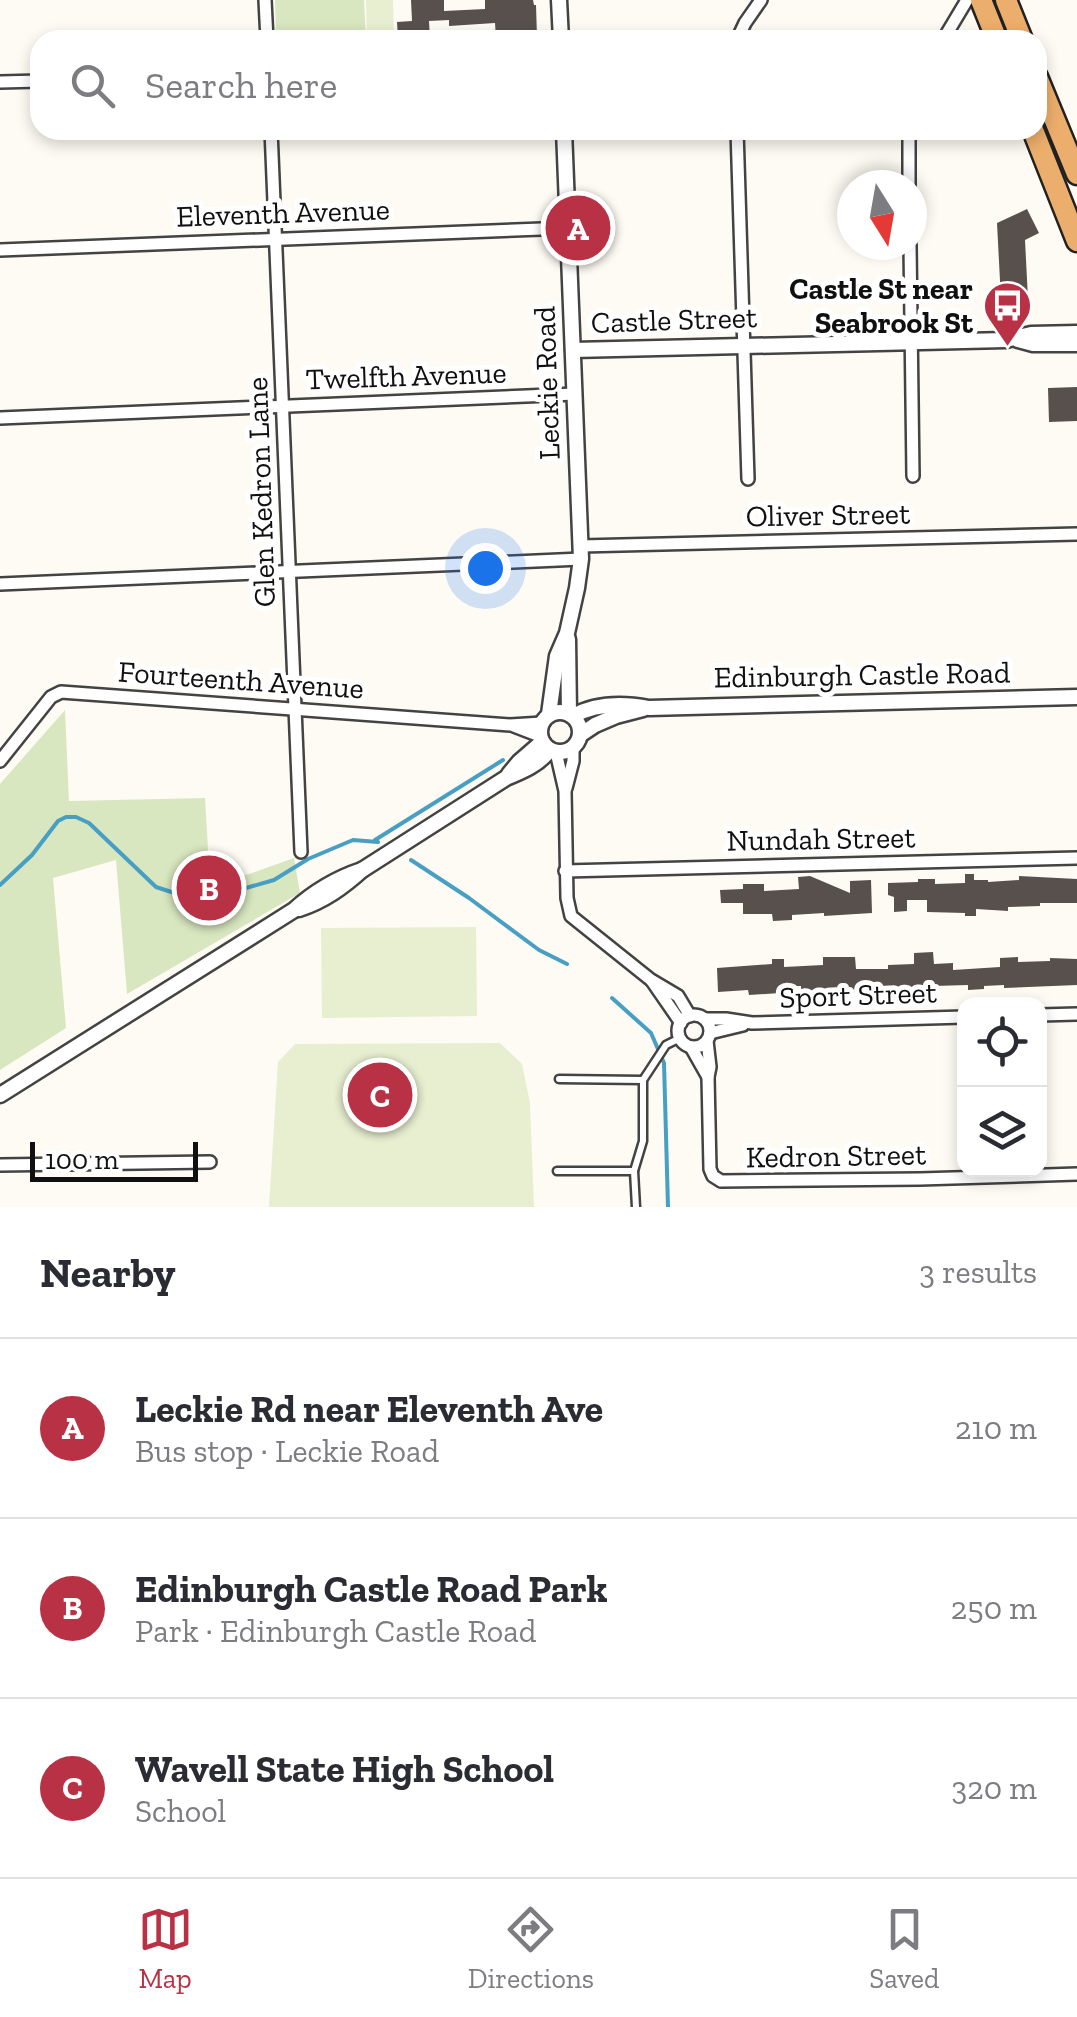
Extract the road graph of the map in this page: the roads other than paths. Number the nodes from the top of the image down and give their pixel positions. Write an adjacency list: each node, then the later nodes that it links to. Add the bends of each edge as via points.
1 (266, 0): 7 (street)
2 (559, 0): 8 (street)
3 (762, 0): 9 (street)
4 (967, 0): 10 (street)
5 (981, 0): 11 (highway)
6 (1006, 0): 12 (highway)
7 (267, 30)
8 (560, 30)
9 (742, 30)
10 (949, 30)
11 (993, 30)
12 (1018, 30)
13 (30, 80): 14 (street)
14 (0, 82)
15 (1047, 99): 21 (highway)
16 (271, 140): 24 (street, Glen Kedron Lane)
17 (564, 140): 23 (street, Leckie Road)
18 (737, 140): 32 (street)
19 (909, 140): 22 (street)
20 (1037, 140): 25 (highway)
21 (1074, 160)
22 (910, 170)
23 (568, 228): 24 (street, Eleventh Avenue); 33 (street, Leckie Road)
24 (275, 238): 26 (street, Eleventh Avenue); 35 (street, Glen Kedron Lane)
25 (1077, 241)
26 (0, 250)
27 (910, 260): 30 (street)
28 (1077, 332): 29 (street, Castle Street)
29 (1016, 339): 30 (street, Castle Street); 31 (street, Castle Street)
30 (910, 342): 32 (street, Castle Street); 37 (street)
31 (1077, 344)
32 (744, 346): 33 (street, Castle Street); 38 (street)
33 (573, 350): 34 (street, Leckie Road)
34 (575, 394): 35 (street, Twelfth Avenue); 40 (street, Leckie Road)
35 (282, 406): 36 (street, Twelfth Avenue); 41 (street, Glen Kedron Lane)
36 (0, 418)
37 (913, 476)
38 (748, 479)
39 (1077, 534): 40 (street, Oliver Street)
40 (581, 553): 41 (street, Oliver Street); 43 (street, Leckie Road)
41 (289, 572): 42 (street, Oliver Street); 46 (street, Glen Kedron Lane)
42 (0, 584)
43 (568, 633): 47 (street, Leckie Road); 48 (street, Leckie Road)
44 (1077, 697): 45 (street, Edinburgh Castle Road)
45 (648, 708): 47 (street, Edinburgh Castle Road, via 625,704); 49 (street, Edinburgh Castle Road, via 595,725)
46 (294, 709): 48 (street, Fourteenth Avenue, via 510,725); 50 (street, Fourteenth Avenue, via 61,692); 52 (street, Glen Kedron Lane)
47 (571, 715): 48 (street, via 556,712); 49 (street, via 579,724)
48 (546, 736): 49 (street, via 562,752); 51 (street); 67 (street, via 543,759)
49 (576, 741): 51 (street)
50 (0, 761)
51 (564, 791): 54 (street)
52 (301, 852)
53 (1077, 858): 54 (street, Nundah Street)
54 (566, 870): 58 (street, via 571,916 651,980)
55 (1077, 1014): 56 (street)
56 (1047, 1015)
57 (957, 1017): 60 (street, Sport Street)
58 (685, 1019): 59 (street); 62 (street)
59 (705, 1020): 60 (street, Sport Street); 61 (street)
60 (752, 1023): 61 (street, Sport Street)
61 (708, 1037): 63 (street); 64 (street)
62 (680, 1038): 63 (street); 66 (lane, via 666,1046)
63 (691, 1047): 64 (street)
64 (708, 1078): 72 (street, Kedron Street, via 710,1168 724,1182)
65 (559, 1079): 66 (lane)
66 (643, 1080): 70 (lane, via 643,1141)
67 (0, 1095)
68 (210, 1162): 69 (street)
69 (0, 1165)
70 (634, 1170): 71 (lane); 73 (lane)
71 (557, 1172)
72 (1077, 1174)
73 (636, 1207)

